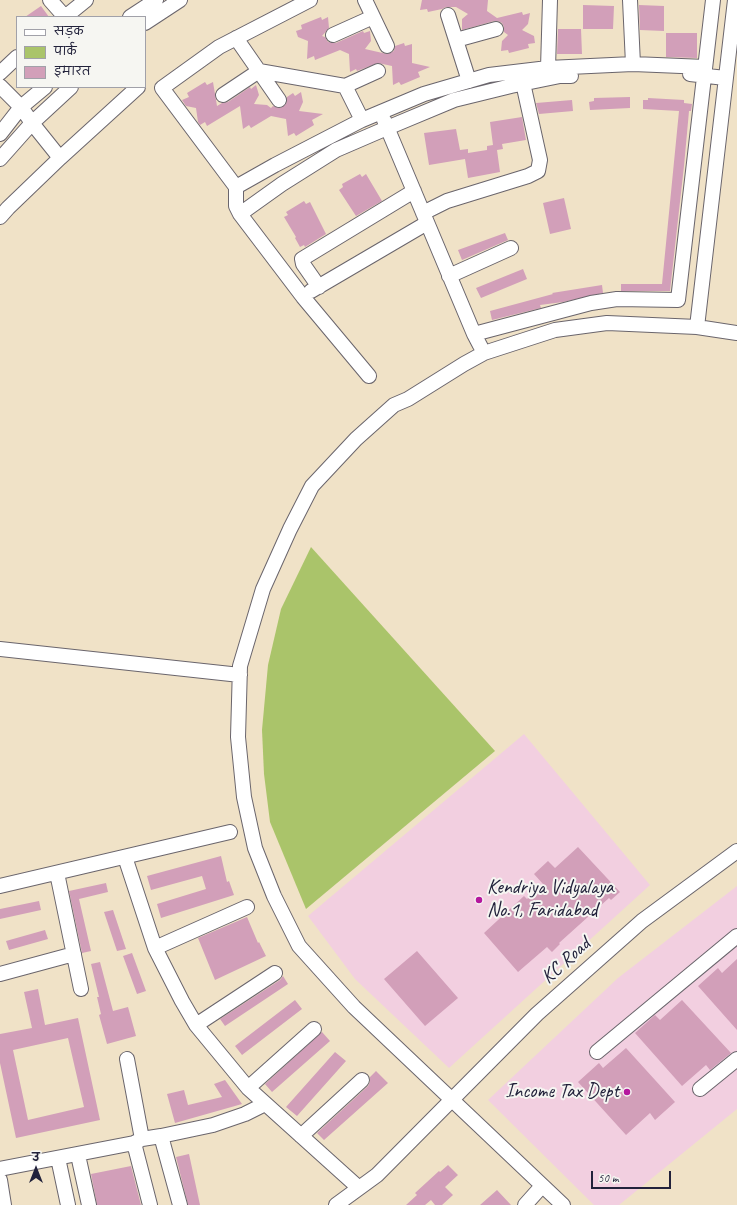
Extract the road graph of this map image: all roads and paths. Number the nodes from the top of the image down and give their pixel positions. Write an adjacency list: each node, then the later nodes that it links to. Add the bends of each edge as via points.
1 (50, 0): 13 (street)
2 (86, 0): 14 (street)
3 (156, 0): 15 (street)
4 (180, 0): 17 (street)
5 (310, 0): 20 (street)
6 (365, 0): 16 (street)
7 (550, 0): 25 (street)
8 (630, 0): 24 (street)
9 (714, 0): 28 (street)
10 (735, 0): 12 (street)
11 (448, 15): 21 (street)
12 (735, 15): 30 (street)
13 (64, 16)
14 (66, 16)
15 (132, 16)
16 (373, 17): 19 (street); 22 (street)
17 (146, 22)
18 (496, 29): 21 (street)
19 (333, 35)
20 (236, 38): 26 (street); 48 (street, via 219,47 162,88)
21 (456, 40): 31 (street)
22 (387, 46)
23 (16, 58): 29 (street)
24 (633, 64): 25 (street); 28 (street)
25 (548, 68): 31 (street, via 490,75)
26 (259, 71): 34 (street); 38 (street); 39 (street)
27 (378, 71): 34 (street)
28 (705, 71): 30 (street); 32 (street, via 560,76); 59 (street, via 678,300 617,300 591,303)
29 (0, 73)
30 (725, 78): 57 (street)
31 (469, 81): 41 (street, via 424,94)
32 (524, 83): 44 (street, via 454,100); 52 (street, via 540,160 538,171 447,201)
33 (0, 86): 40 (street)
34 (346, 86): 42 (street)
35 (44, 88): 40 (street)
36 (71, 88): 43 (street)
37 (137, 88): 46 (street)
38 (223, 95)
39 (279, 100)
40 (21, 107): 43 (street); 45 (street)
41 (381, 112): 42 (street); 44 (street)
42 (362, 120): 48 (street)
43 (32, 123): 46 (street); 47 (street)
44 (387, 128): 49 (street); 50 (street, via 336,150)
45 (0, 134)
46 (60, 158): 51 (street)
47 (0, 160)
48 (236, 188): 50 (street, via 236,206)
49 (414, 191): 52 (street); 55 (street, via 302,259)
50 (240, 214): 56 (street)
51 (0, 218)
52 (425, 218): 54 (street); 55 (street)
53 (512, 248): 54 (street)
54 (450, 276): 59 (street)
55 (319, 287): 56 (street)
56 (302, 297): 61 (street)
57 (697, 327): 58 (street); 60 (street, via 607,323 555,330)
58 (737, 333)
59 (474, 334): 60 (street)
60 (484, 353): 63 (street, via 394,405 356,439 312,486 263,589 240,666)
61 (369, 376)
62 (0, 649): 63 (street)
63 (240, 675): 84 (street, via 238,737 247,812 255,848 274,896 299,946 354,1007)
64 (230, 832): 66 (street)
65 (737, 852): 84 (street, KC Road, via 642,921 537,1014)
66 (125, 857): 67 (street); 71 (street)
67 (57, 873): 68 (street); 72 (street)
68 (0, 886)
69 (247, 907): 71 (street)
70 (737, 936): 78 (street)
71 (155, 948): 76 (street)
72 (74, 954): 74 (street); 75 (street)
73 (275, 973): 76 (street)
74 (0, 974)
75 (81, 989)
76 (196, 1025): 82 (street)
77 (314, 1029): 82 (street)
78 (597, 1052)
79 (127, 1058): 88 (street)
80 (737, 1059): 83 (street)
81 (362, 1080): 87 (street)
82 (248, 1088): 85 (street)
83 (700, 1089)
84 (453, 1099): 93 (street); 94 (street, KC Road, via 377,1175)
85 (265, 1104): 86 (street, via 213,1125); 87 (street)
86 (161, 1136): 88 (street); 99 (street)
87 (301, 1136): 94 (street)
88 (138, 1141): 89 (street); 98 (street)
89 (78, 1155): 90 (street); 97 (street)
90 (58, 1158): 91 (street); 96 (street)
91 (0, 1169)
92 (0, 1180): 95 (street)
93 (542, 1186): 101 (street); 102 (street)
94 (359, 1188): 100 (street, KC Road)
95 (4, 1205)
96 (68, 1205)
97 (89, 1205)
98 (150, 1205)
99 (180, 1205)
100 (336, 1205)
101 (525, 1205)
102 (563, 1205)

